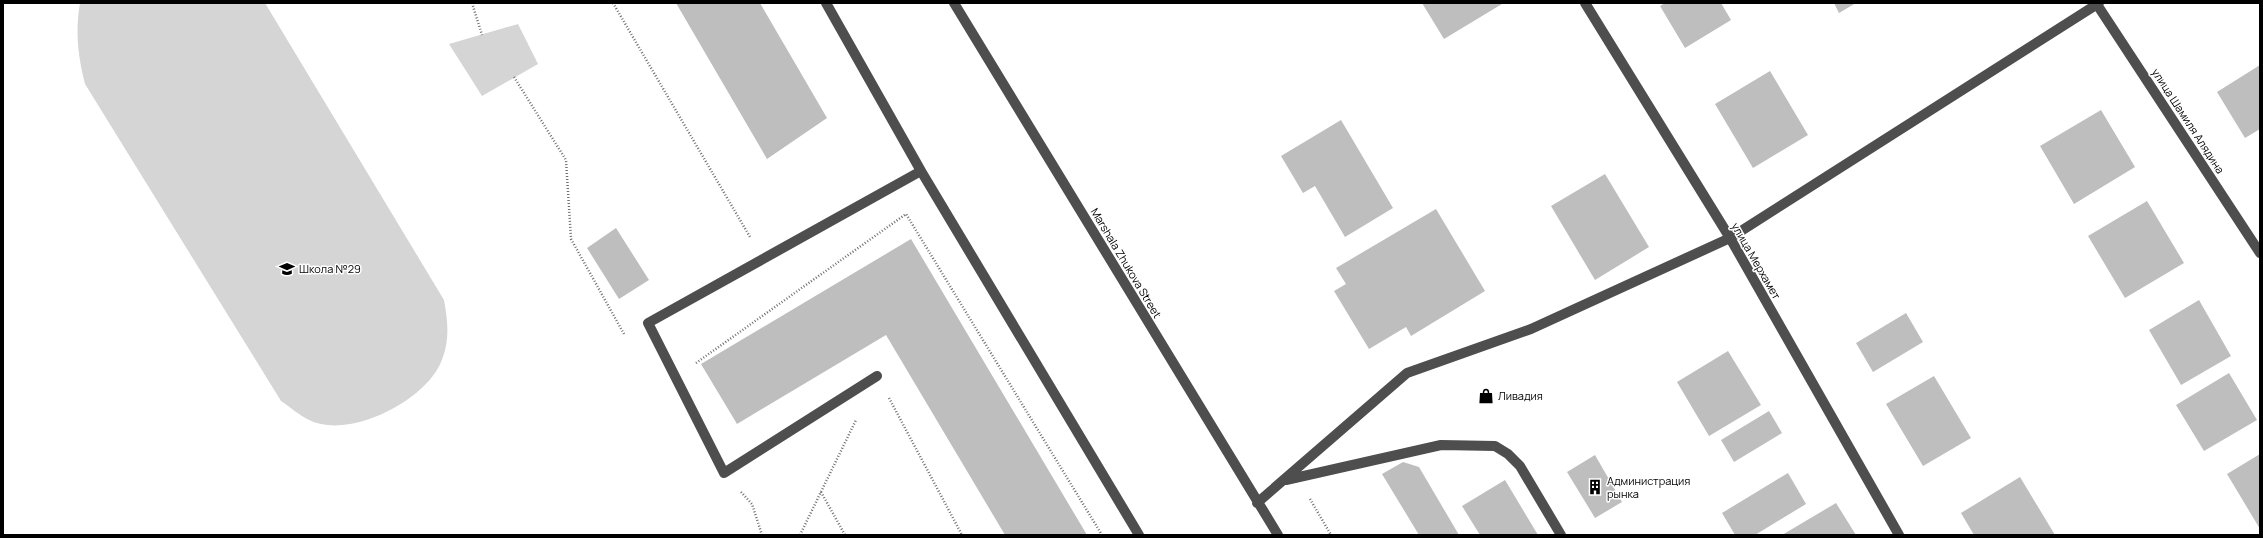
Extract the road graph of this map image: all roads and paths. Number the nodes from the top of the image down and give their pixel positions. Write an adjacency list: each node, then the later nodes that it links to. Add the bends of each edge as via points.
1 (472, 3): 7 (path)
2 (613, 3): 12 (path)
3 (826, 3): 9 (street)
4 (954, 3): 20 (street, Marshala Zhukova Street)
5 (1584, 3): 10 (street, улица Мерхамет)
6 (2097, 3): 10 (street); 11 (street, улица Шамиля Алядина)
7 (482, 35)
8 (514, 78): 13 (path, via 566,160 571,239)
9 (921, 171): 12 (street); 25 (street)
10 (1730, 238): 18 (street, via 1531,329 1407,374); 29 (street, улица Мерхамет)
11 (2260, 253)
12 (763, 259): 16 (street, via 648,324)
13 (628, 340)
14 (877, 376): 16 (street); 24 (path)
15 (860, 412): 19 (path)
16 (724, 473): 21 (path, via 752,504)
17 (1297, 477): 18 (street); 27 (path); 28 (street, via 1441,445 1495,446 1520,466)
18 (1283, 480): 20 (street)
19 (821, 491): 22 (path); 23 (path)
20 (1257, 503): 26 (street, Marshala Zhukova Street)
21 (762, 535)
22 (800, 535)
23 (845, 535)
24 (962, 535)
25 (1139, 535)
26 (1278, 535)
27 (1331, 535)
28 (1561, 535)
29 (1899, 535)

